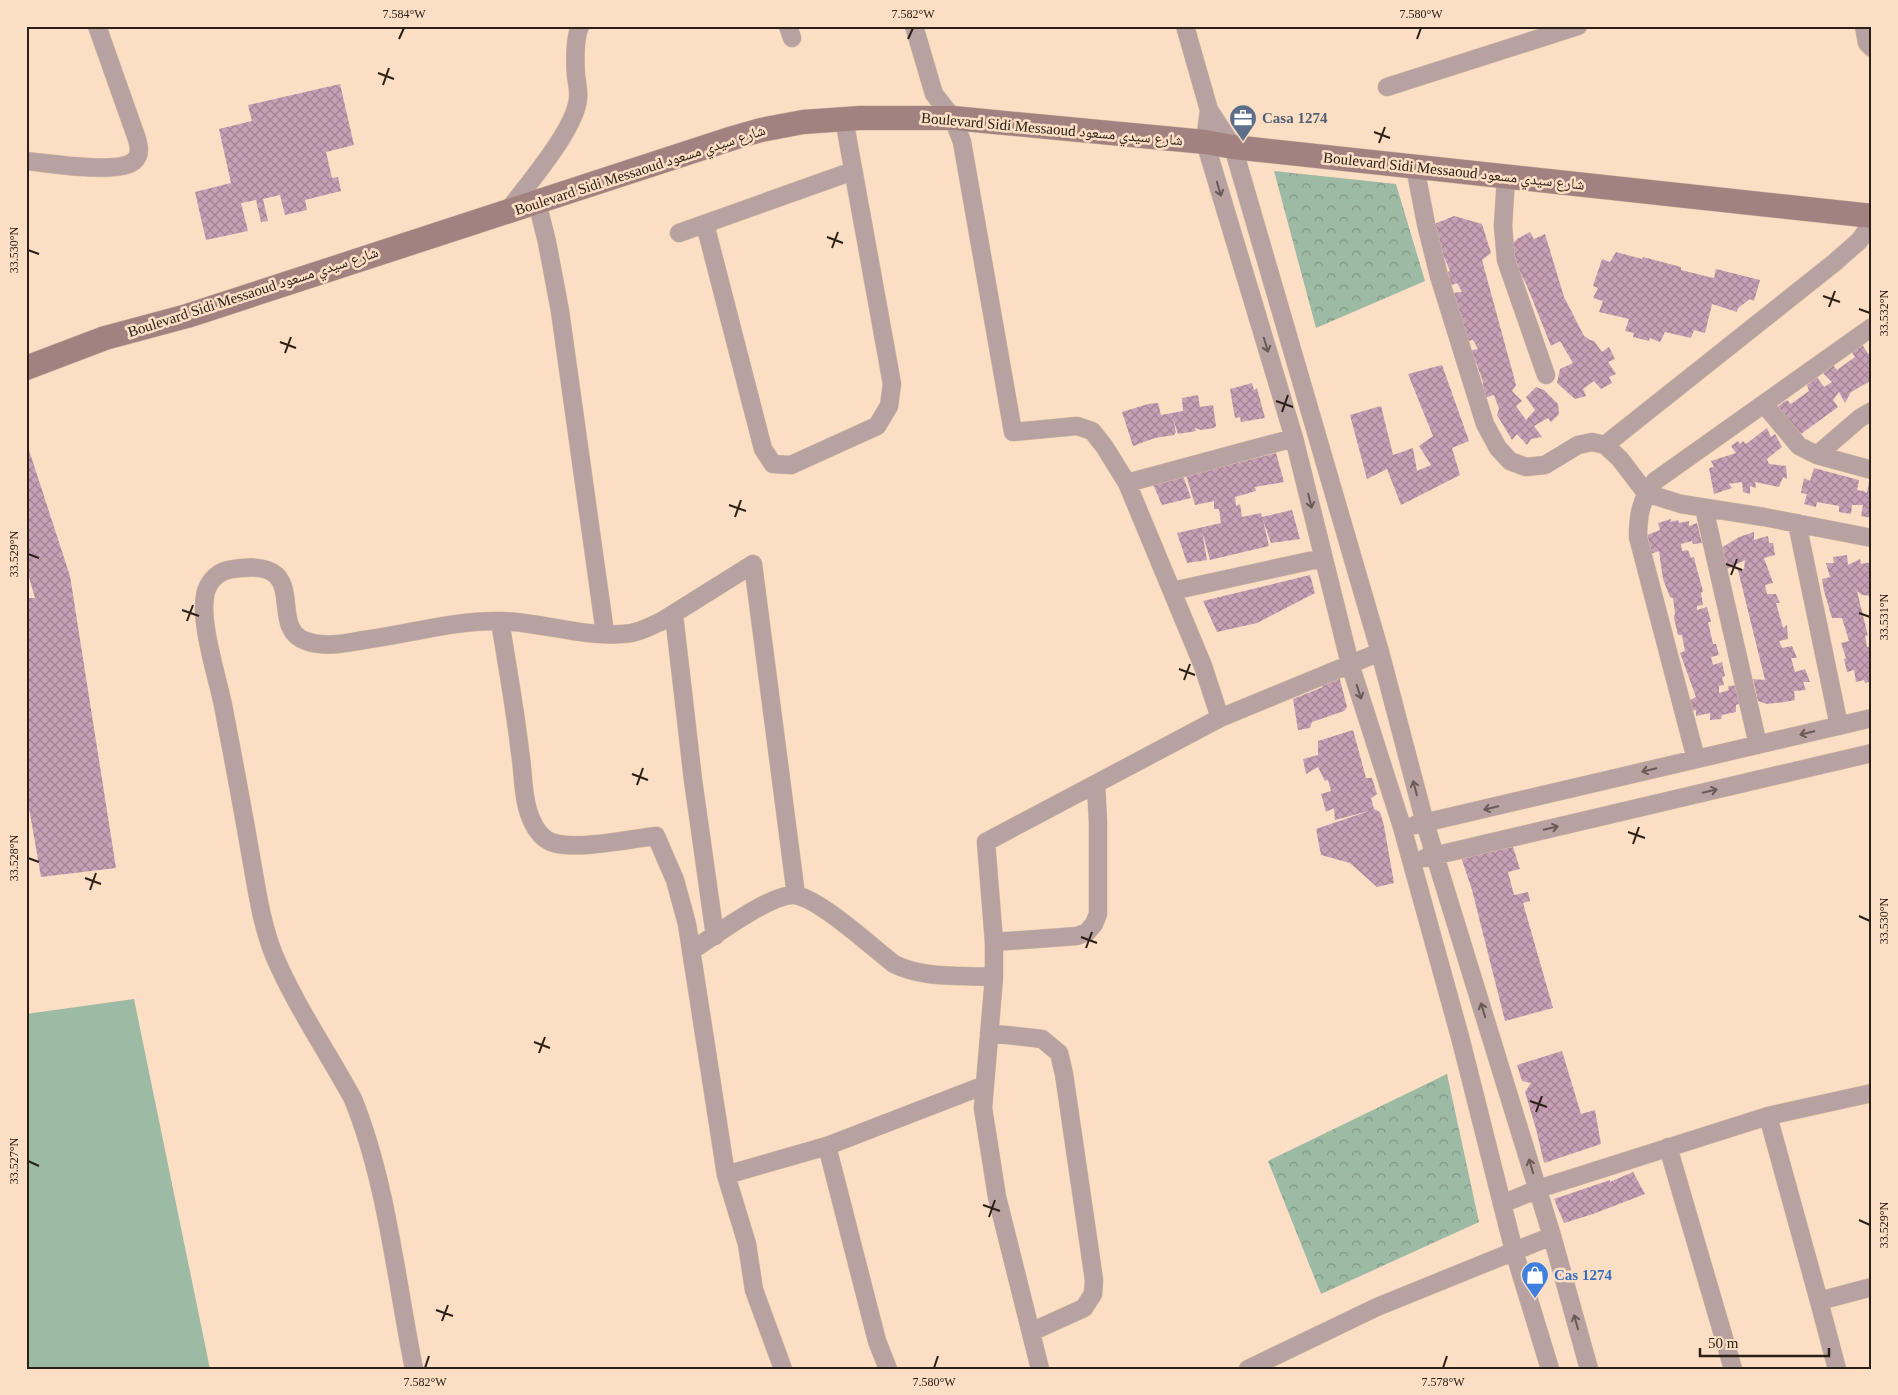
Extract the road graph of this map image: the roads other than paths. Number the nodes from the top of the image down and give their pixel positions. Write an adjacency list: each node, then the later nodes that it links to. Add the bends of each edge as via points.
1 (96, 26): 14 (street, via 137,139 137,157 130,164 111,167)
2 (580, 26): 19 (street, via 576,41 579,98 574,116)
3 (914, 26): 10 (street, via 934,94)
4 (1185, 26): 9 (street)
5 (1864, 26): 7 (street, via 1867,43)
6 (1567, 28): 8 (street)
7 (1872, 48)
8 (1387, 87)
9 (1209, 110): 12 (street); 13 (street)
10 (953, 118): 11 (street, Boulevard Sidi Messaoud شارع سيدي مسعود); 12 (street, Boulevard Sidi Messaoud شارع سيدي مسعود); 33 (street, via 962,142 1013,432 1077,426 1092,431)
11 (844, 119): 16 (street); 18 (street, Boulevard Sidi Messaoud شارع سيدي مسعود, via 761,130)
12 (1205, 142): 13 (street, Boulevard Sidi Messaoud شارع سيدي مسعود); 29 (street, one-way to 29)
13 (1233, 147): 15 (street, Boulevard Sidi Messaoud شارع سيدي مسعود); 43 (street)
14 (26, 161)
15 (1415, 167): 17 (street, Boulevard Sidi Messaoud شارع سيدي مسعود); 30 (street, via 1438,276 1485,424 1498,448 1510,461 1526,467 1545,466 1578,445 1592,442)
16 (853, 172): 22 (street); 22 (street, via 892,384 889,406 877,426 791,465 772,464 763,449)
17 (1506, 176): 20 (street, Boulevard Sidi Messaoud شارع سيدي مسعود); 26 (street, via 1503,226 1506,260)
18 (537, 202): 19 (street, Boulevard Sidi Messaoud شارع سيدي مسعود); 42 (street, via 560,312)
19 (507, 212): 25 (street, Boulevard Sidi Messaoud شارع سيدي مسعود, via 187,316 105,338)
20 (1872, 216)
21 (1872, 223): 30 (street, via 1834,263)
22 (705, 224): 23 (street)
23 (679, 233)
24 (1872, 327): 27 (street)
25 (26, 368)
26 (1546, 375)
27 (1764, 404): 31 (street, via 1799,446); 34 (street, via 1655,481)
28 (1872, 411): 31 (street)
29 (1294, 438): 33 (street); 38 (street, one-way to 38)
30 (1605, 445): 34 (street)
31 (1817, 455): 32 (street)
32 (1872, 470)
33 (1127, 483): 39 (street)
34 (1646, 493): 35 (street); 50 (street, via 1638,515 1638,537)
35 (1704, 508): 36 (street); 48 (street)
36 (1797, 523): 37 (street); 47 (street)
37 (1872, 538)
38 (1324, 558): 39 (street); 44 (street)
39 (1172, 591): 45 (street, via 1204,666)
40 (674, 615): 42 (street, via 633,632); 56 (street, via 752,564); 57 (street)
41 (500, 621): 42 (street); 59 (street, via 526,801 533,823 543,837 560,844 656,836 675,880); 75 (street, via 321,644 307,642 293,633 288,621 284,586 272,572 228,570 210,582 205,593 208,640 263,922 286,980 362,1121 383,1200)
42 (605, 634)
43 (1380, 652): 44 (street); 52 (street, one-way to 43)
44 (1350, 664): 45 (street); 53 (street, one-way to 53)
45 (1220, 718): 51 (street)
46 (1872, 718): 47 (street)
47 (1839, 726): 48 (street, one-way to 48)
48 (1758, 745): 50 (street)
49 (1872, 753): 54 (street, one-way to 49)
50 (1696, 759): 52 (street, one-way to 52)
51 (1096, 784): 58 (street, via 986,842); 58 (street, via 1099,860 1098,914 1094,924 1077,936)
52 (1424, 823): 53 (street); 54 (street)
53 (1402, 827): 55 (street)
54 (1436, 856): 55 (street); 68 (street, one-way to 54)
55 (1412, 861): 69 (street)
56 (796, 895): 57 (street, via 778,898); 60 (street, via 830,913 903,969 922,974)
57 (715, 936): 59 (street)
58 (994, 942): 60 (street)
59 (691, 950): 67 (street)
60 (994, 977): 61 (street)
61 (989, 1033): 62 (street); 74 (street, via 1042,1039 1058,1053 1064,1074 1094,1280 1093,1294 1084,1308)
62 (985, 1085): 65 (street); 74 (street, via 983,1108 997,1197)
63 (1872, 1092): 64 (street)
64 (1768, 1116): 66 (street); 73 (street)
65 (827, 1146): 67 (street); 77 (street, via 877,1340)
66 (1668, 1147): 68 (street); 82 (street)
67 (726, 1174): 76 (street, via 747,1244 754,1290)
68 (1538, 1189): 69 (street); 70 (street)
69 (1502, 1204): 71 (street)
70 (1552, 1236): 71 (street); 81 (street, one-way to 70)
71 (1514, 1251): 79 (street, via 1377,1307); 80 (street)
72 (1872, 1286): 73 (street)
73 (1819, 1301): 83 (street)
74 (1031, 1332): 78 (street)
75 (414, 1369)
76 (783, 1369)
77 (888, 1369)
78 (1040, 1369)
79 (1248, 1369)
80 (1550, 1369)
81 (1590, 1369)
82 (1733, 1369)
83 (1837, 1369)

